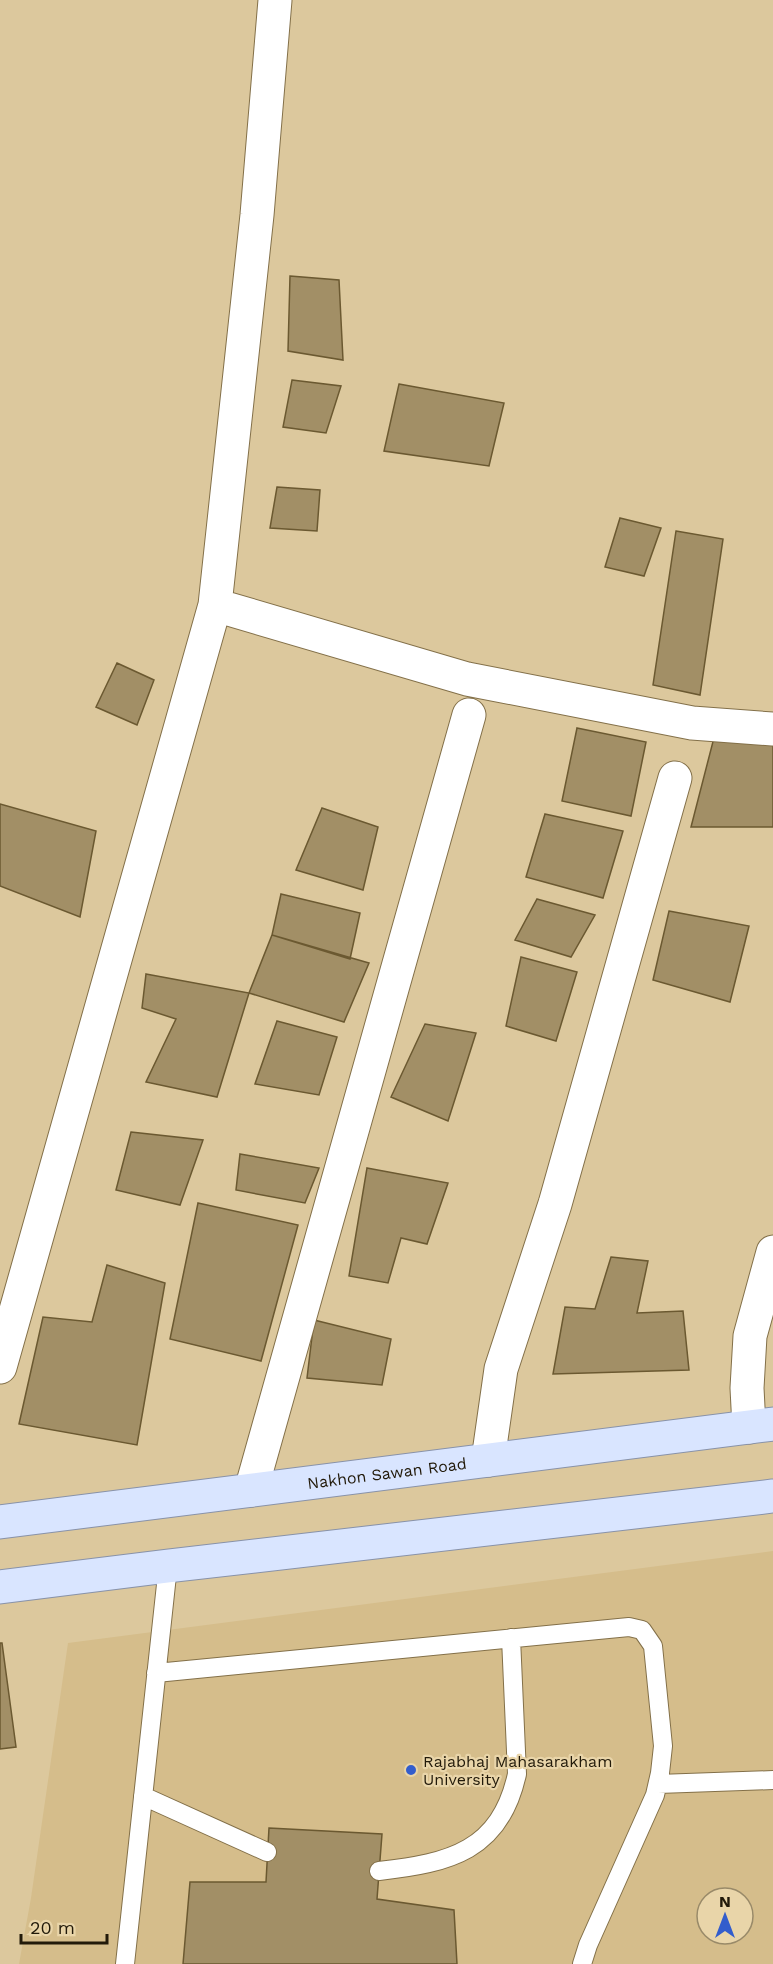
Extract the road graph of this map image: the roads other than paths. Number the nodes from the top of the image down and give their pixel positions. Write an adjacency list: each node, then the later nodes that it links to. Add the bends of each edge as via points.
1 (274, 0): 2 (street, via 257,215)
2 (215, 605): 4 (street, via 467,679 692,723); 7 (street)
3 (469, 715): 10 (street)
4 (773, 729)
5 (675, 778): 9 (street, via 555,1204 501,1370)
6 (773, 1252): 8 (street, via 750,1336 747,1388)
7 (0, 1367)
8 (761, 1425): 9 (main road, Nakhon Sawan Road)
9 (488, 1460): 10 (main road, Nakhon Sawan Road)
10 (251, 1490): 12 (main road, Nakhon Sawan Road)
11 (773, 1496): 13 (main road)
12 (0, 1522)
13 (168, 1566): 14 (main road); 16 (lane)
14 (0, 1587)
15 (511, 1638): 16 (lane); 18 (lane, via 629,1627 642,1630 653,1646 663,1746); 21 (lane, via 517,1774 512,1796 500,1819 477,1844 448,1859)
16 (156, 1673): 19 (lane)
17 (773, 1780): 18 (lane)
18 (658, 1784): 23 (lane)
19 (143, 1796): 20 (lane); 22 (lane)
20 (267, 1852)
21 (379, 1871)
22 (125, 1964)
23 (582, 1964)

